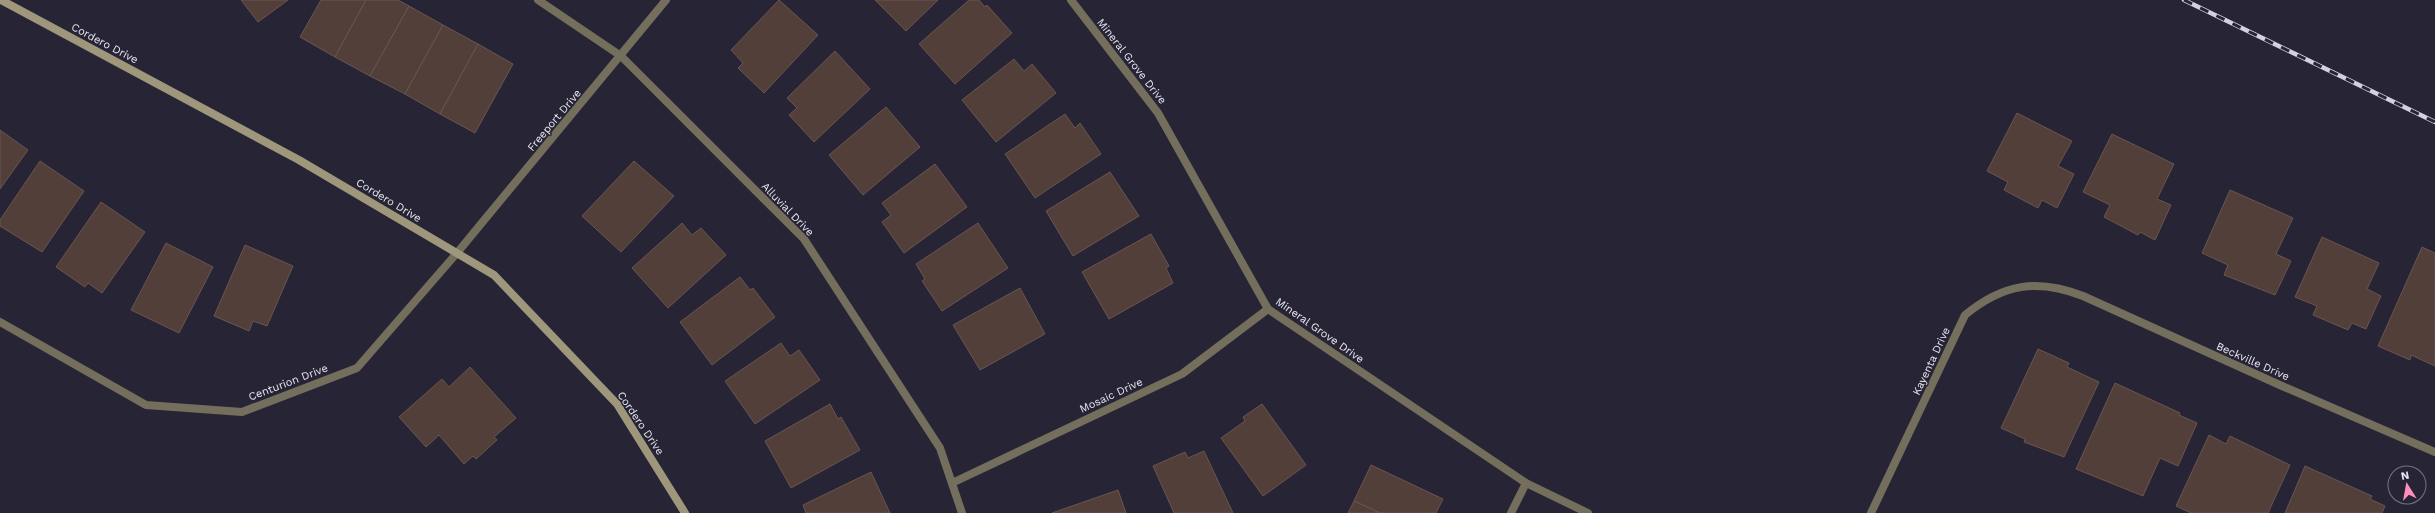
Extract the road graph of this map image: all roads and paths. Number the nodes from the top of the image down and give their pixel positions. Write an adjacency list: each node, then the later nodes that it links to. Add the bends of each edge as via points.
1 (1, 0): 6 (street, Cordero Drive, via 299,160)
2 (538, 0): 5 (street, Alluvial Drive)
3 (666, 0): 5 (street, Freeport Drive)
4 (1071, 0): 8 (street, Mineral Grove Drive, via 1158,113)
5 (621, 56): 6 (street, Freeport Drive); 11 (street, Alluvial Drive, via 804,239 940,448)
6 (457, 253): 9 (street, Centurion Drive, via 357,368 242,412 146,406); 13 (street, Cordero Drive, via 494,275 617,404)
7 (2064, 288): 10 (street, Beckville Drive); 17 (street, Kayenta Drive, via 2021,286 1981,302 1965,315)
8 (1268, 309): 11 (street, Mosaic Drive, via 1182,374); 12 (street, Mineral Grove Drive)
9 (0, 322)
10 (2435, 452)
11 (952, 482): 14 (street, Alluvial Drive)
12 (1526, 483): 15 (street); 16 (street, Mineral Grove Drive)
13 (685, 513)
14 (962, 513)
15 (1511, 513)
16 (1588, 513)
17 (1871, 513)

